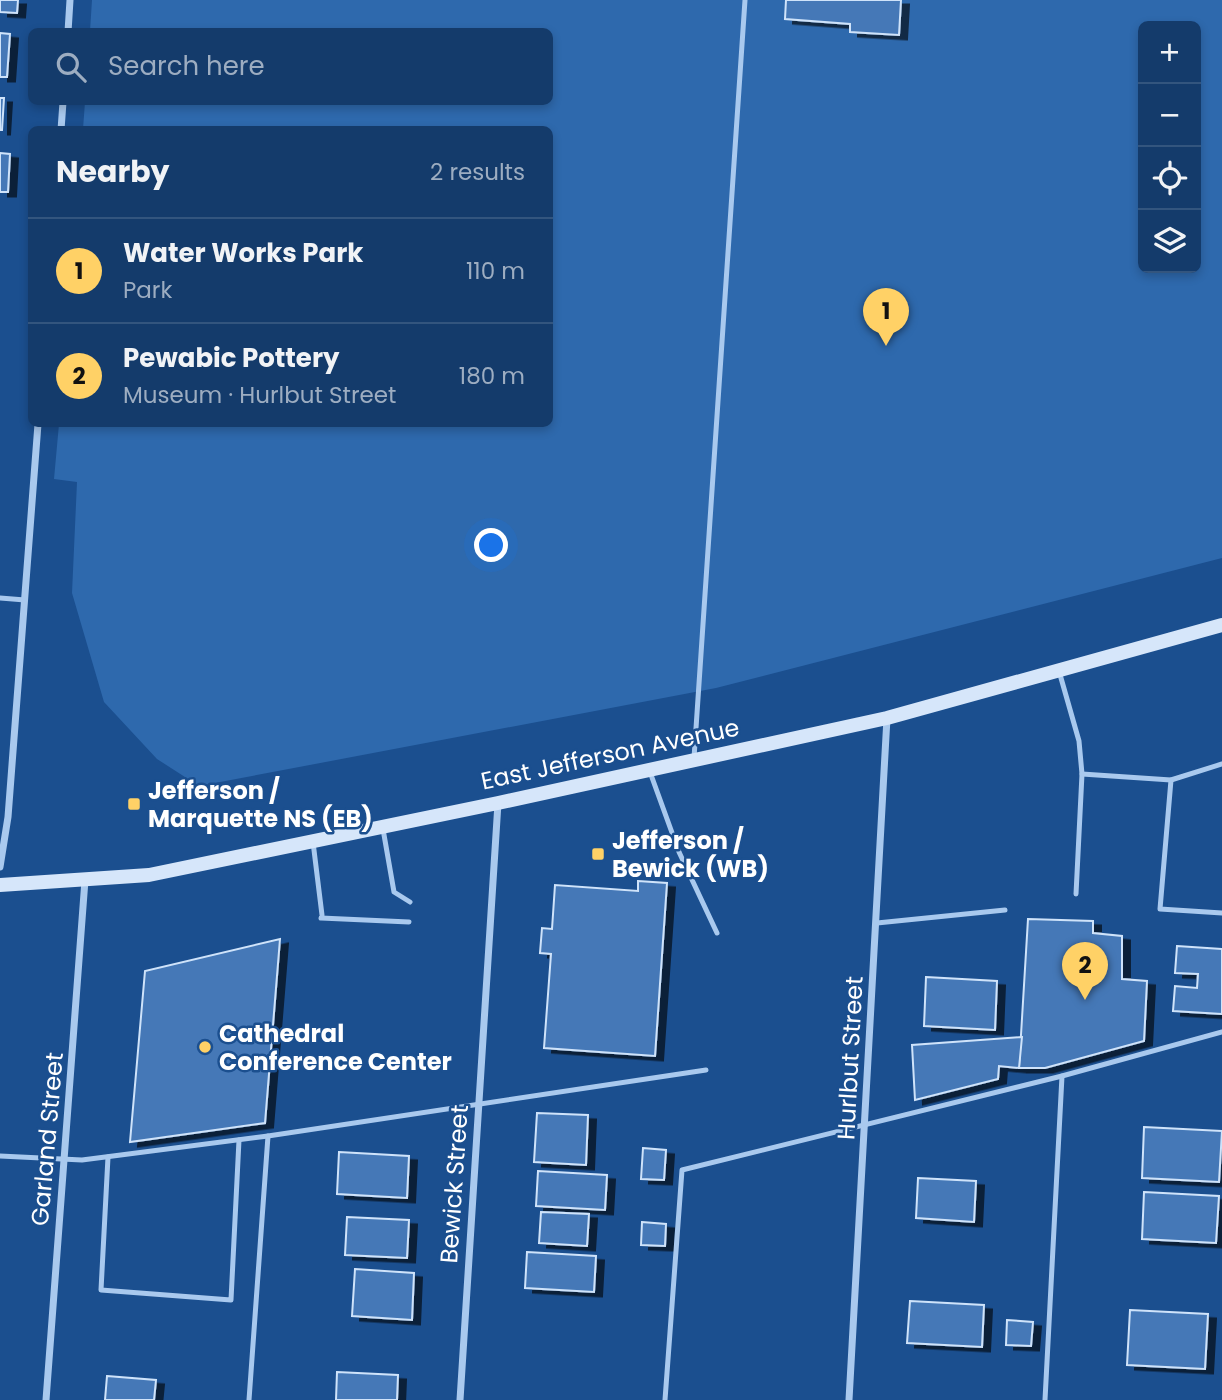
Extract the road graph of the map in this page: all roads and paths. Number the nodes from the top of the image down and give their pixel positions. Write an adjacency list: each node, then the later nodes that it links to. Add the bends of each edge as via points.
1 (71, 0): 3 (street)
2 (745, 0): 12 (lane)
3 (68, 28)
4 (63, 105): 5 (street)
5 (61, 126)
6 (38, 427): 8 (street)
7 (0, 597): 8 (lane)
8 (25, 600): 20 (street)
9 (1222, 625): 10 (main road, East Jefferson Avenue)
10 (1059, 671): 11 (main road, East Jefferson Avenue); 15 (lane, via 1079,741)
11 (887, 718): 12 (main road, East Jefferson Avenue); 28 (street, Hurlbut Street)
12 (694, 759): 14 (main road, East Jefferson Avenue)
13 (1222, 764): 16 (lane)
14 (649, 769): 17 (main road, East Jefferson Avenue); 29 (lane, via 679,852)
15 (1082, 774): 16 (lane); 23 (lane)
16 (1171, 780): 26 (lane, via 1160,909)
17 (498, 803): 18 (main road, East Jefferson Avenue); 33 (street, Bewick Street)
18 (383, 826): 19 (main road, East Jefferson Avenue); 24 (lane, via 394,892)
19 (313, 841): 21 (main road, East Jefferson Avenue, via 149,875); 27 (lane, via 322,916)
20 (0, 867)
21 (85, 880): 22 (main road, East Jefferson Avenue); 39 (street, Garland Street)
22 (0, 885)
23 (1076, 894)
24 (410, 902)
25 (1005, 911): 28 (lane)
26 (1222, 913)
27 (409, 922)
28 (877, 923): 34 (street, Hurlbut Street)
29 (717, 933)
30 (1222, 1032): 32 (lane)
31 (706, 1070): 33 (lane)
32 (1062, 1076): 34 (lane); 45 (lane)
33 (479, 1102): 35 (lane); 42 (street, Bewick Street)
34 (866, 1125): 43 (lane, via 682,1170); 44 (street, Hurlbut Street)
35 (268, 1136): 36 (lane); 41 (lane)
36 (239, 1140): 38 (lane); 38 (lane, via 231,1300 102,1290)
37 (0, 1156): 39 (lane)
38 (108, 1157): 39 (lane)
39 (65, 1158): 40 (street, Garland Street)
40 (46, 1400)
41 (249, 1400)
42 (460, 1400)
43 (666, 1400)
44 (849, 1400)
45 (1045, 1400)

